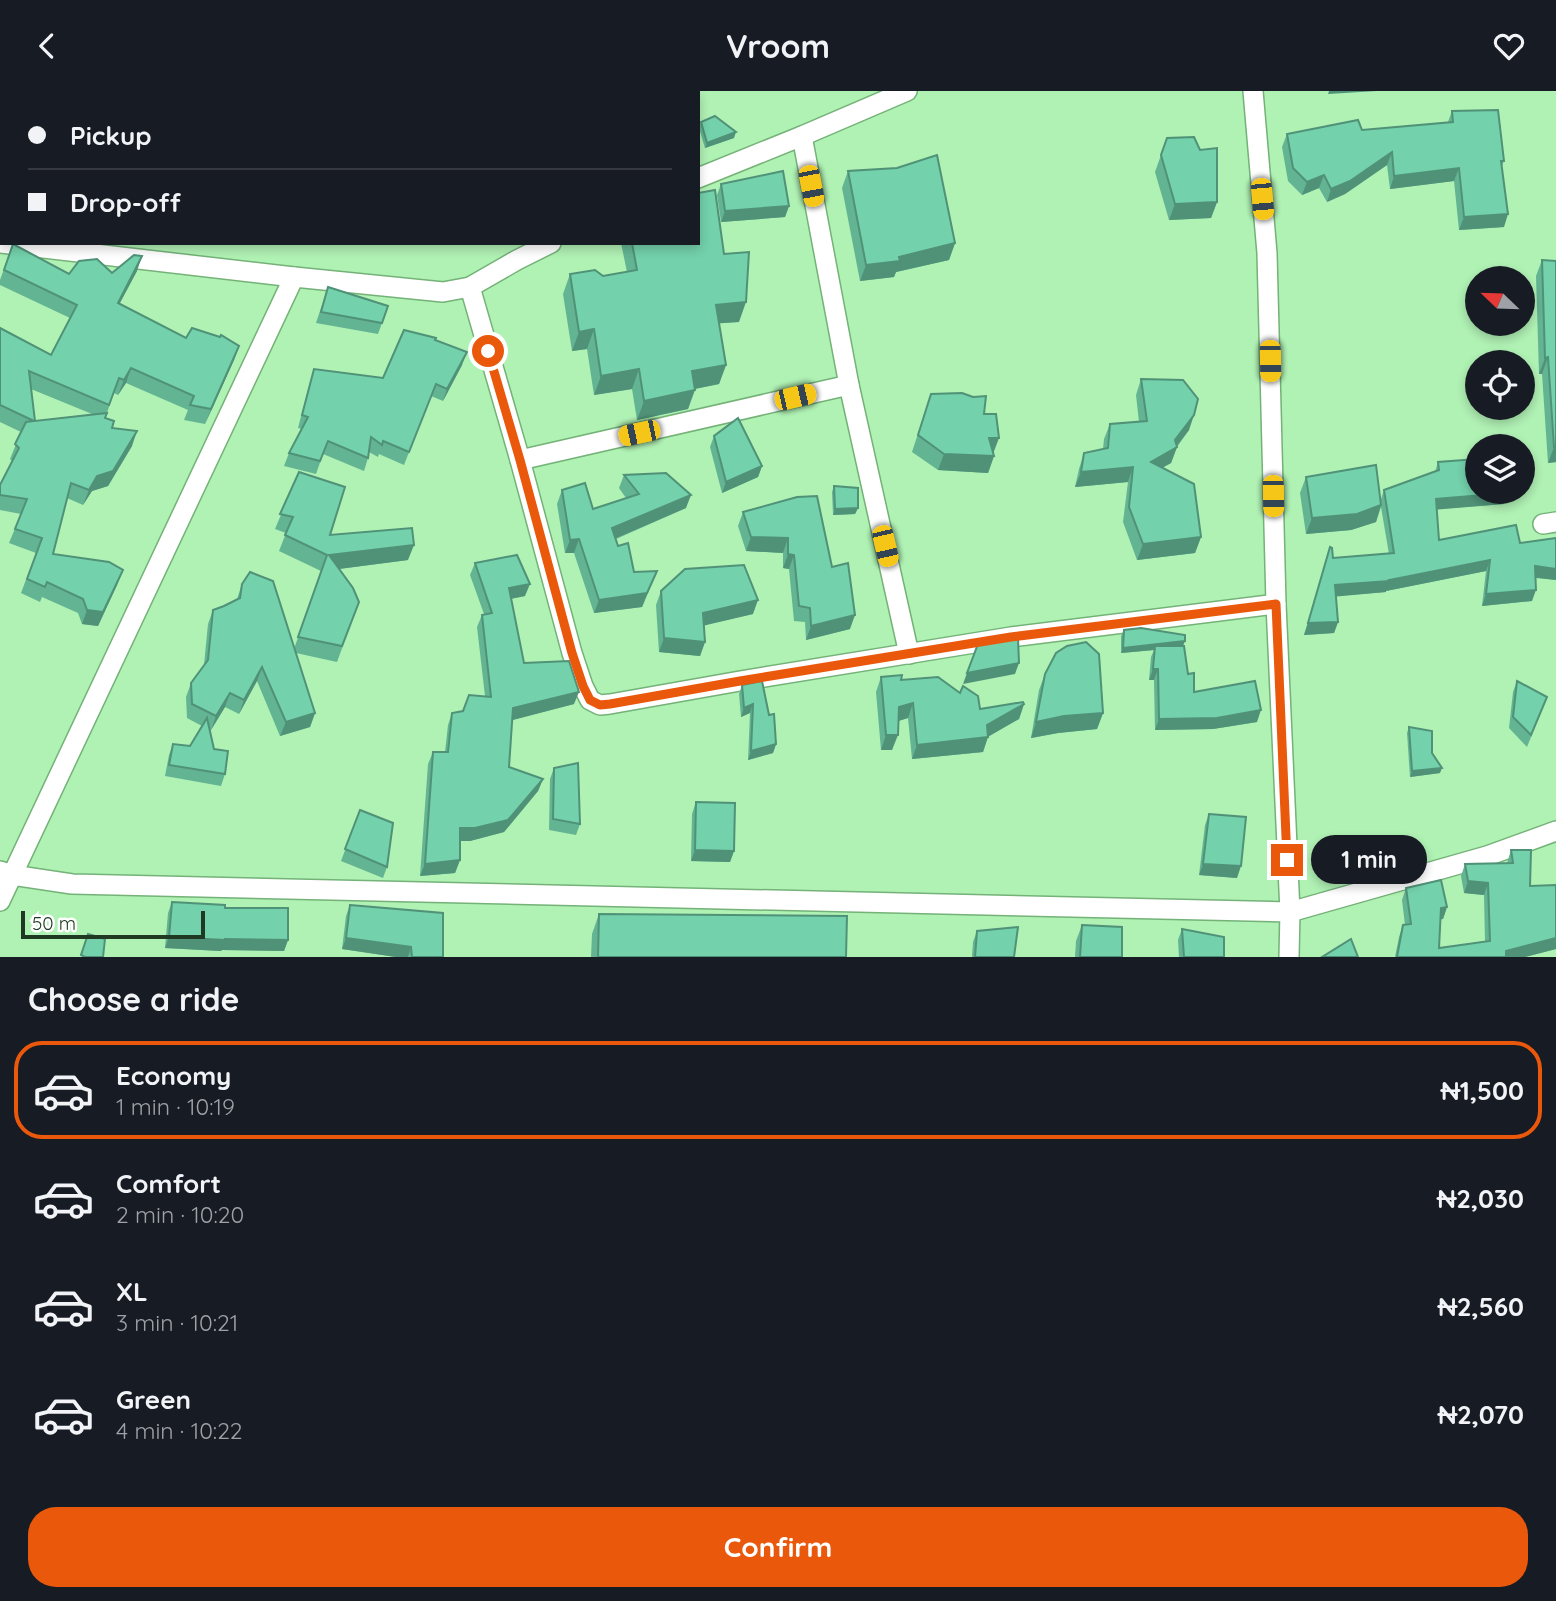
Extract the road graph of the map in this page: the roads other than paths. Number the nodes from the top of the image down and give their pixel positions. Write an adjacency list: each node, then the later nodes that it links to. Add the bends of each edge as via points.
1 (907, 91): 3 (street)
2 (1253, 91): 11 (street, via 1267,253)
3 (802, 137): 4 (street); 9 (street)
4 (700, 178)
5 (17, 245): 7 (street)
6 (547, 245): 8 (street)
7 (294, 277): 8 (street, via 443,292); 14 (street)
8 (470, 287): 10 (street)
9 (849, 385): 10 (street); 12 (street)
10 (520, 460): 12 (street, via 572,653 590,700 600,705)
11 (1276, 604): 12 (street); 16 (street)
12 (909, 654)
13 (1556, 831): 16 (street, via 1487,856)
14 (6, 873): 15 (street); 16 (street, via 72,884)
15 (0, 901)
16 (1290, 912): 17 (street)
17 (1289, 957)

